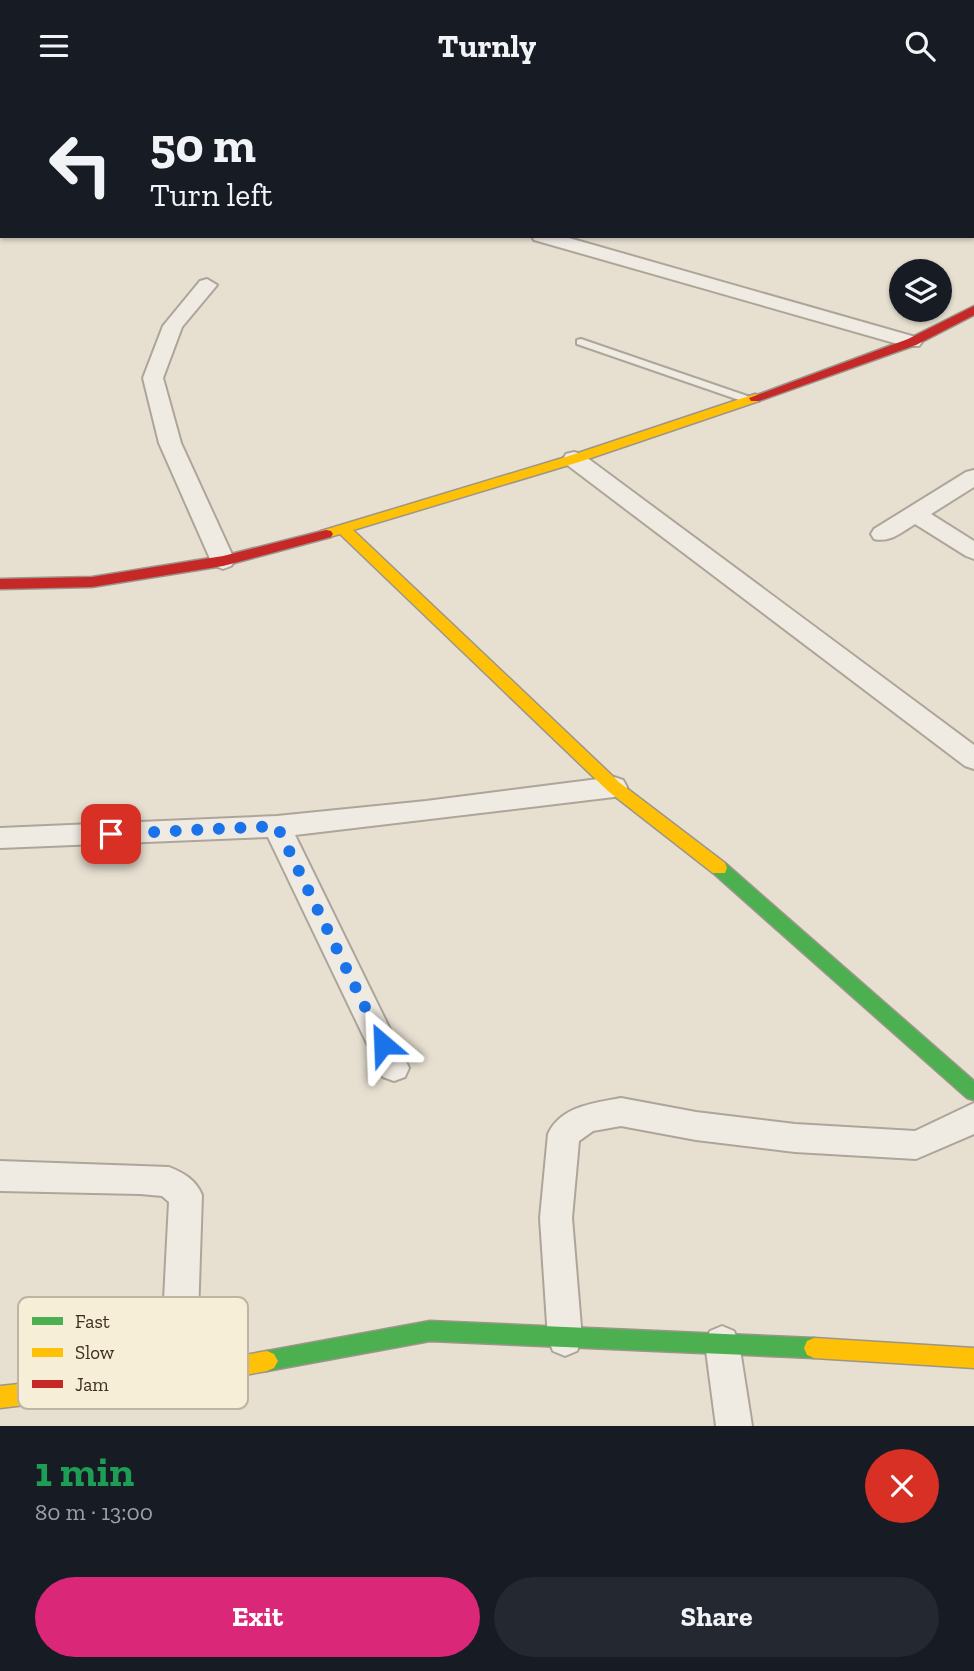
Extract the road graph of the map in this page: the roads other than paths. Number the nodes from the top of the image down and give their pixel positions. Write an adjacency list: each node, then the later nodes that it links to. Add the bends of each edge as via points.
1 (548, 238): 5 (street)
2 (207, 285): 13 (street, via 173,326 153,378 170,443)
3 (974, 310): 5 (street)
4 (581, 342): 6 (lane)
5 (912, 342): 6 (street)
6 (749, 400): 7 (street)
7 (574, 459): 10 (street); 15 (street)
8 (974, 477): 9 (street)
9 (915, 514): 11 (street); 12 (street)
10 (343, 529): 13 (street); 16 (street)
11 (882, 534)
12 (974, 551)
13 (223, 561): 14 (street, via 92,582)
14 (0, 584)
15 (974, 759)
16 (614, 787): 17 (street); 20 (street, via 707,858)
17 (277, 826): 18 (street); 19 (street)
18 (0, 838)
19 (394, 1068)
20 (974, 1092)
21 (974, 1117): 24 (street, via 916,1145 795,1138 621,1112 586,1118 564,1134 560,1164 556,1217)
22 (0, 1176): 23 (street, via 169,1182 186,1195)
23 (182, 1297)
24 (565, 1339): 25 (street); 27 (street, via 430,1331)
25 (722, 1342): 26 (street); 30 (street)
26 (974, 1359)
27 (248, 1364)
28 (18, 1395): 29 (street)
29 (0, 1397)
30 (734, 1426)

